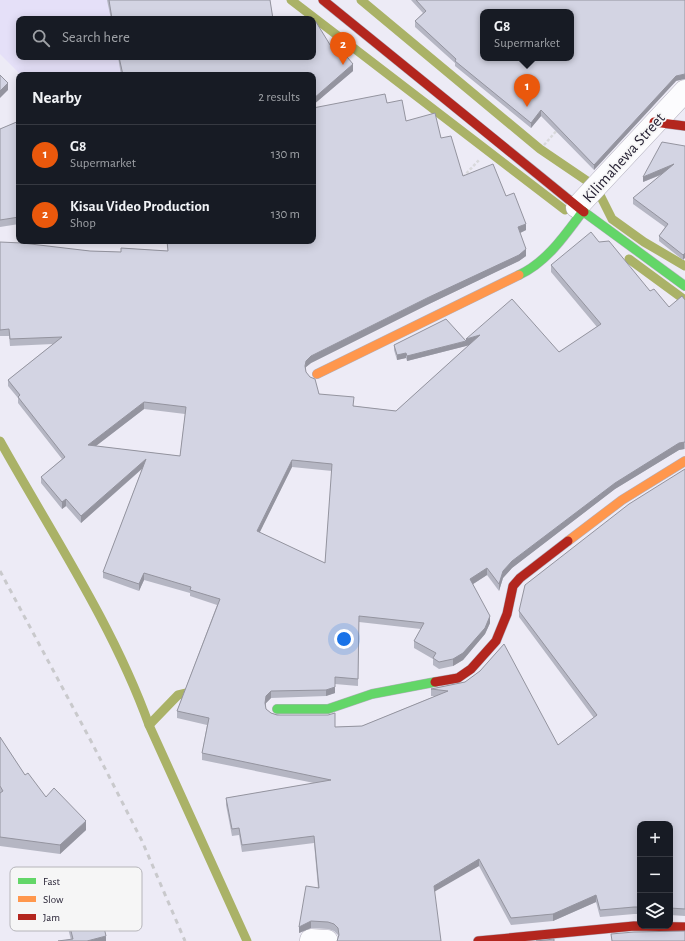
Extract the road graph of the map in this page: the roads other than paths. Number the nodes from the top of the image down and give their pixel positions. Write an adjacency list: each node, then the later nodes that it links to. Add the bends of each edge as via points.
1 (323, 0): 5 (street)
2 (685, 91): 3 (street, Kilimahewa Street)
3 (654, 122): 4 (street); 5 (street, Kilimahewa Street)
4 (685, 126)
5 (580, 209): 6 (street); 7 (street, via 552,251 526,272)
6 (685, 286)
7 (318, 374)
8 (685, 461): 9 (street, via 622,500 520,578 513,586 507,614 496,641 471,669 458,678 372,694 328,709)
9 (277, 709)
10 (685, 927): 11 (street, via 634,926)
11 (478, 941)

